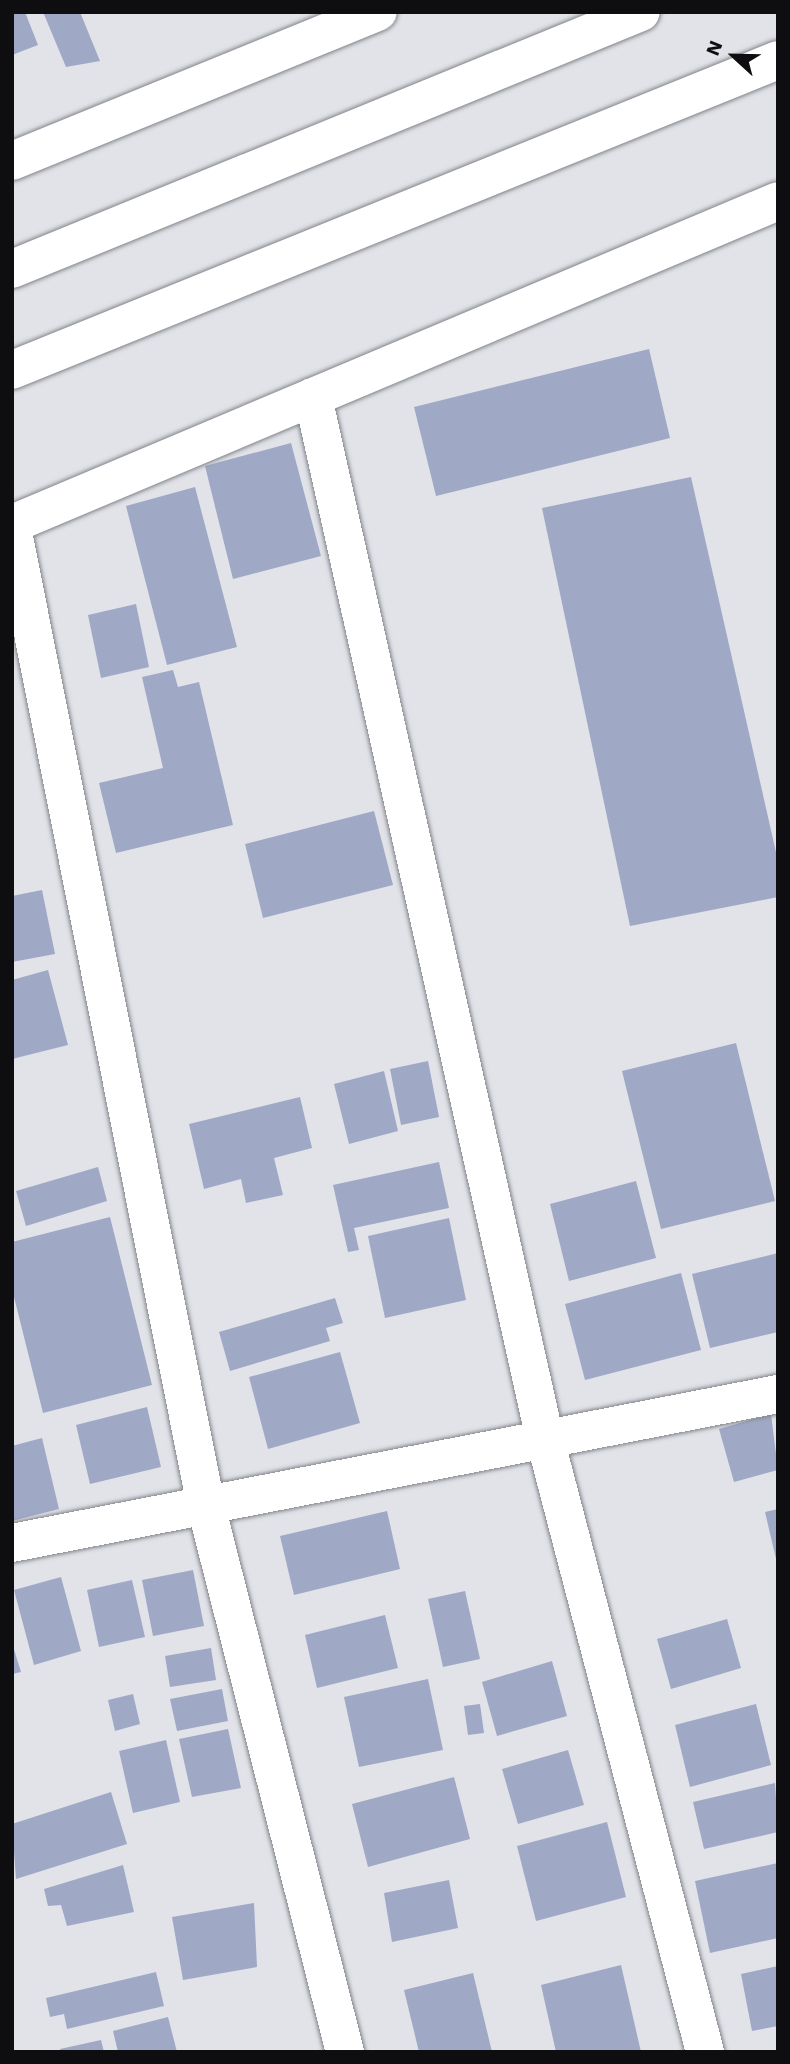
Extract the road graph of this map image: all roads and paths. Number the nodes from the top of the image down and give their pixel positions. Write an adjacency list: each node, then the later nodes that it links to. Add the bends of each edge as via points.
1 (378, 12): 4 (main road)
2 (641, 12): 6 (main road)
3 (778, 60): 7 (main road)
4 (12, 161)
5 (778, 201): 8 (main road)
6 (12, 269)
7 (12, 370)
8 (313, 397): 9 (main road); 11 (main road)
9 (12, 526): 12 (main road)
10 (778, 1394): 11 (main road)
11 (545, 1439): 12 (main road); 15 (main road)
12 (206, 1506): 13 (main road); 14 (main road)
13 (12, 1543)
14 (345, 2052)
15 (705, 2052)

